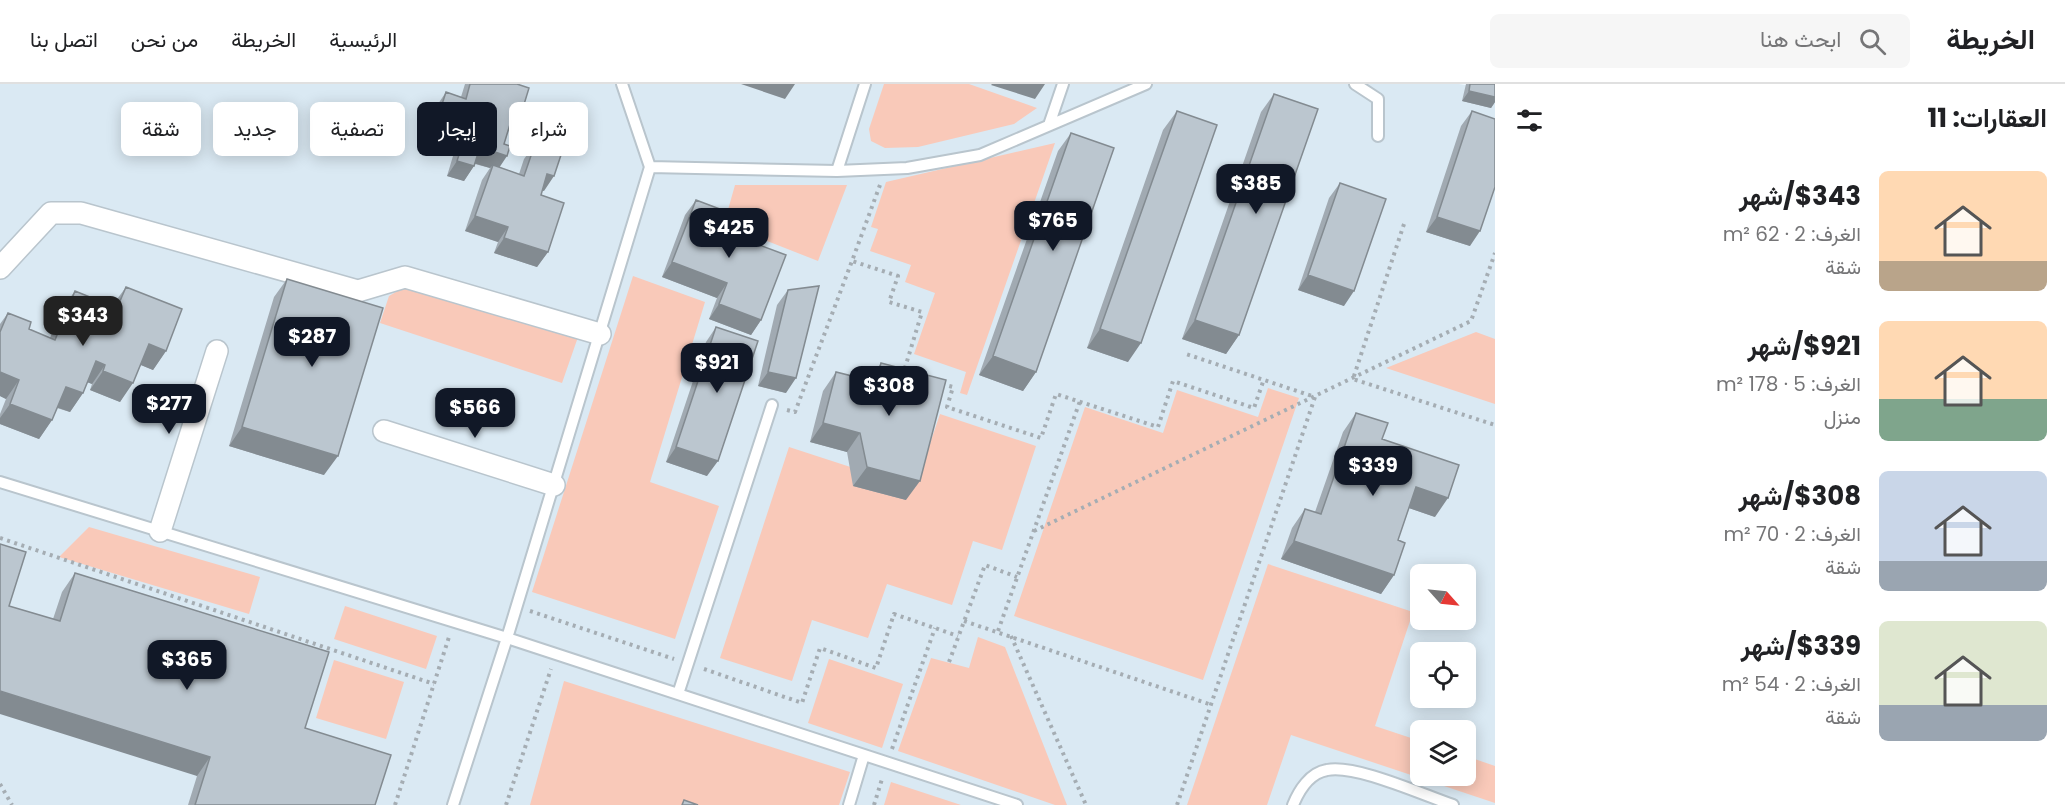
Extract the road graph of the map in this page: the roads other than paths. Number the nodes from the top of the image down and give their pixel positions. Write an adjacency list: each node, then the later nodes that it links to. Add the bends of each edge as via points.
1 (622, 84): 8 (lane)
2 (865, 84): 9 (lane)
3 (1063, 84): 6 (lane)
4 (1146, 84): 6 (lane)
5 (1356, 84): 7 (lane, via 1378,99)
6 (1049, 125): 9 (lane, via 981,155 885,169)
7 (1378, 136)
8 (650, 167): 9 (lane); 11 (lane)
9 (837, 171)
10 (0, 267): 11 (street, via 51,213 81,213 358,291 405,277)
11 (600, 334): 16 (lane)
12 (217, 351): 17 (street)
13 (772, 405): 19 (lane)
14 (384, 431): 16 (street)
15 (0, 482): 17 (lane)
16 (554, 485): 18 (lane)
17 (160, 531): 18 (lane)
18 (507, 638): 19 (lane); 21 (lane)
19 (678, 694): 20 (lane)
20 (864, 755): 22 (lane); 23 (lane)
21 (453, 805)
22 (849, 805)
23 (1017, 805)
24 (1293, 805): 25 (lane, via 1301,786 1326,770 1353,771)
25 (1453, 805)

